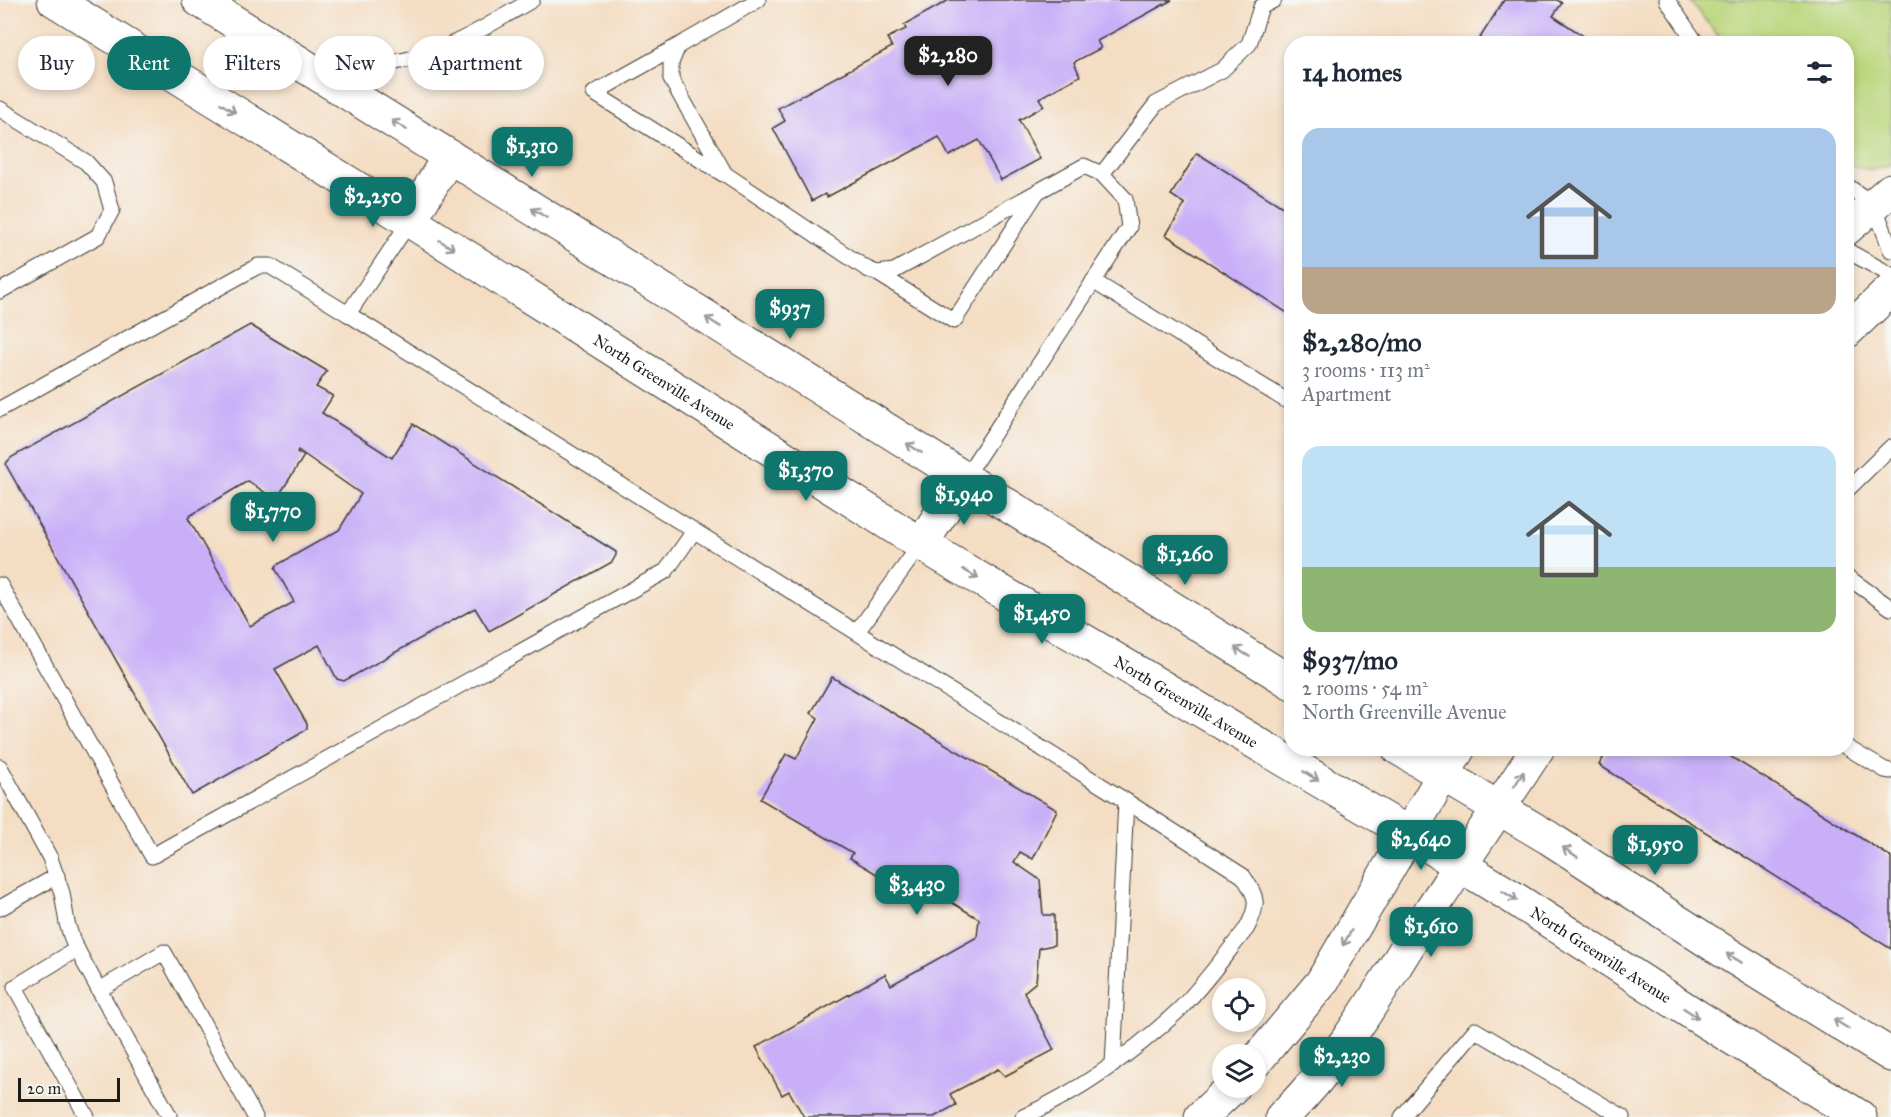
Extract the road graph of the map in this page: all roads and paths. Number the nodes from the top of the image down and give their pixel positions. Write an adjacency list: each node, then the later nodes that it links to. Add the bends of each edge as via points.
1 (54, 0): 19 (main road, North Greenville Avenue, one-way to 19)
2 (199, 0): 10 (main road)
3 (532, 0): 9 (lane, via 430,53)
4 (758, 0): 8 (lane)
5 (1667, 0): 7 (lane)
6 (1263, 2): 15 (lane, via 1250,44 1222,70 1156,104)
7 (1692, 36)
8 (678, 46): 14 (lane, via 670,63 672,80); 14 (lane, via 594,93)
9 (396, 61)
10 (314, 71)
11 (344, 90): 13 (main road, one-way to 11)
12 (0, 110): 27 (lane, via 86,162 104,182 112,210 98,236)
13 (449, 156): 19 (main road); 33 (main road, one-way to 13)
14 (725, 174): 23 (lane)
15 (1102, 174): 17 (lane, via 1084,166); 25 (lane, via 1125,199 1129,227)
16 (1854, 188): 18 (lane)
17 (1038, 191): 23 (lane, via 894,271); 23 (lane, via 954,321)
18 (1883, 197): 20 (main road); 21 (lane)
19 (410, 221): 28 (lane); 36 (main road, North Greenville Avenue, one-way to 36)
20 (1854, 222)
21 (1891, 250)
22 (1854, 254): 24 (lane)
23 (877, 273)
24 (1891, 275)
25 (1093, 281): 30 (lane); 33 (lane)
26 (1891, 290): 29 (main road)
27 (0, 291)
28 (348, 314): 31 (lane, via 270,266 258,266); 35 (lane)
29 (1854, 325)
30 (1284, 399)
31 (0, 410)
32 (1891, 447): 34 (lane)
33 (964, 479): 36 (main road); 41 (main road, one-way to 33)
34 (1854, 483)
35 (694, 531): 38 (lane, via 666,571 152,856); 40 (lane)
36 (921, 544): 40 (lane); 51 (main road, North Greenville Avenue, one-way to 51)
37 (1854, 582): 39 (lane)
38 (0, 585)
39 (1891, 608)
40 (857, 632): 49 (lane)
41 (1284, 678)
42 (1854, 752): 47 (lane)
43 (1410, 756): 48 (main road)
44 (1454, 756): 48 (main road)
45 (1533, 756): 50 (main road, one-way to 45)
46 (0, 767): 53 (lane)
47 (1891, 771)
48 (1441, 776): 50 (main road); 51 (main road)
49 (1126, 801): 59 (lane); 59 (lane, via 1244,876 1255,893 1255,913 1247,928 1180,1008)
50 (1499, 809): 52 (main road); 58 (main road, one-way to 50)
51 (1408, 833): 52 (main road, North Greenville Avenue); 57 (main road, one-way to 57, via 1322,982)
52 (1460, 865): 66 (main road, via 1346,1043); 69 (main road, North Greenville Avenue, one-way to 69)
53 (57, 876): 54 (lane); 55 (lane)
54 (0, 908)
55 (77, 949): 56 (lane); 61 (lane, via 15,987)
56 (99, 990): 62 (lane); 63 (lane, via 164,952)
57 (1266, 1049)
58 (1891, 1054)
59 (1113, 1065): 64 (lane)
60 (1221, 1098): 65 (main road)
61 (87, 1117)
62 (170, 1117)
63 (255, 1117)
64 (1023, 1117)
65 (1201, 1117)
66 (1282, 1117)
67 (1402, 1117): 68 (lane, via 1475,1030)
68 (1623, 1117)
69 (1860, 1117)

